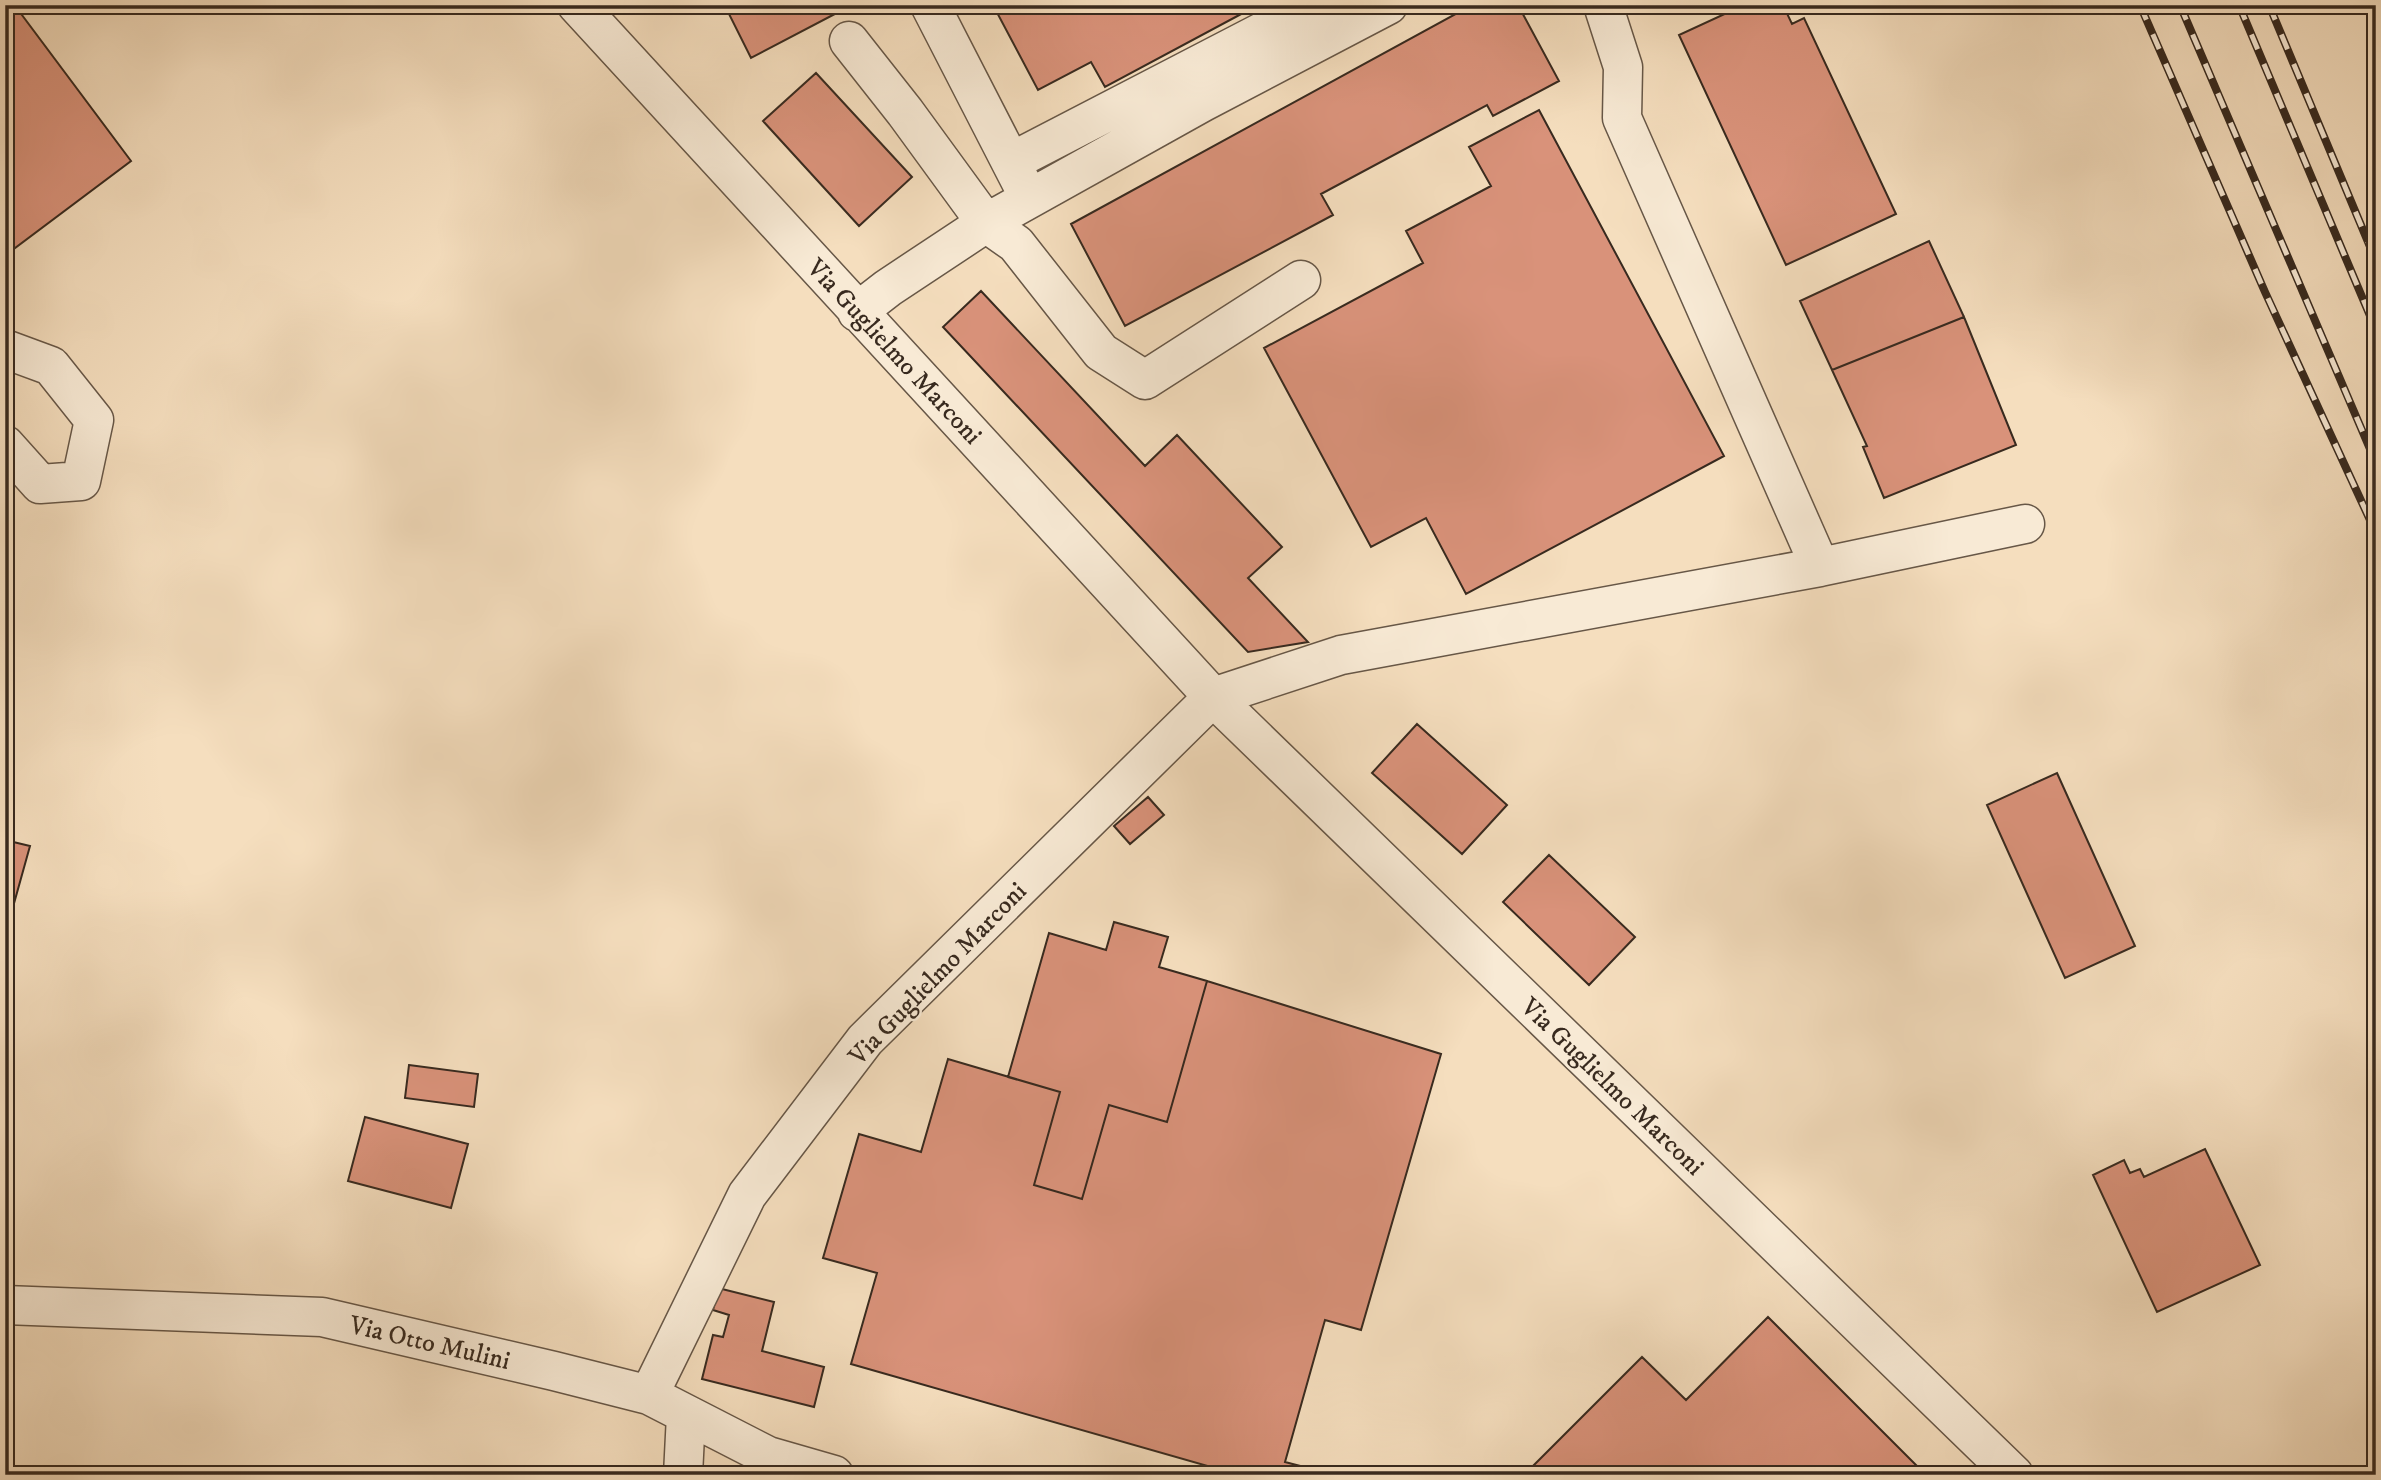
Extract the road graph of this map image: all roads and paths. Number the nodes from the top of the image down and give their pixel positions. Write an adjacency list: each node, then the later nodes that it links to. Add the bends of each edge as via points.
1 (577, 5): 11 (street, Via Guglielmo Marconi)
2 (930, 5): 7 (street)
3 (1314, 5): 7 (street)
4 (1388, 5): 8 (street)
5 (1603, 5): 15 (street, via 1623,67 1622,118)
6 (849, 41): 9 (street)
7 (1011, 162): 8 (street)
8 (1029, 198): 9 (street)
9 (986, 223): 10 (street, via 1016,244 1101,352 1145,380); 11 (street)
10 (1301, 280)
11 (858, 312): 16 (street, Via Guglielmo Marconi)
12 (5, 349): 13 (street, via 51,366 94,419 81,481 40,484)
13 (5, 445)
14 (2025, 524): 15 (street)
15 (1820, 567): 16 (street, via 1341,655)
16 (1213, 697): 18 (street, Via Guglielmo Marconi, via 865,1040 747,1195); 22 (street, Via Guglielmo Marconi)
17 (5, 1305): 18 (street, Via Otto Mulini, via 322,1317)
18 (649, 1395): 19 (street, Via Otto Mulini)
19 (686, 1415): 20 (street); 21 (street, Via Otto Mulini, via 768,1456)
20 (683, 1475)
21 (834, 1475)
22 (2014, 1475)

